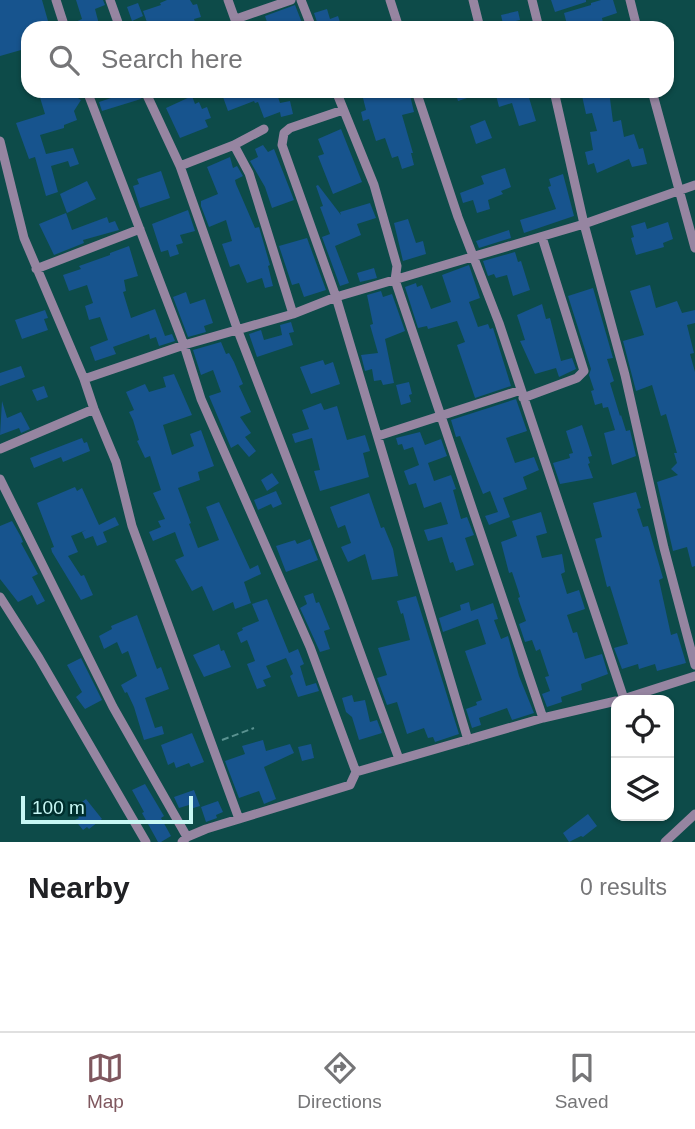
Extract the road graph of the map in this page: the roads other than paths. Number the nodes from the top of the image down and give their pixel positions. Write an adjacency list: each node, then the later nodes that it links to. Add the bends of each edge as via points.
1 (56, 0): 10 (street)
2 (110, 0): 11 (street)
3 (228, 0): 12 (street)
4 (290, 0): 13 (street)
5 (301, 0): 14 (street)
6 (390, 0): 15 (street)
7 (472, 0): 16 (street)
8 (532, 0): 17 (street)
9 (630, 0): 18 (street)
10 (63, 21)
11 (118, 21)
12 (236, 21)
13 (244, 21)
14 (309, 21)
15 (397, 21)
16 (478, 21)
17 (537, 21)
18 (635, 21)
19 (90, 98): 33 (street)
20 (149, 98): 29 (street)
21 (339, 98): 25 (street)
22 (418, 98): 36 (street)
23 (556, 98): 32 (street)
24 (654, 98): 31 (street)
25 (343, 110): 38 (street, via 374,185 397,266); 39 (street, via 290,128 281,139)
26 (264, 130): 28 (street)
27 (0, 141): 37 (street, via 17,219)
28 (234, 145): 29 (street); 40 (street, via 249,173)
29 (180, 166): 41 (street)
30 (695, 185): 31 (street)
31 (678, 191): 32 (street); 35 (street)
32 (584, 224): 34 (street); 51 (street)
33 (140, 229): 37 (street); 42 (street)
34 (542, 237): 36 (street); 44 (street, via 584,371 577,378)
35 (695, 248)
36 (473, 257): 38 (street); 44 (street)
37 (36, 269): 43 (street)
38 (395, 279): 39 (street); 46 (street)
39 (336, 297): 40 (street); 47 (street)
40 (293, 314): 41 (street)
41 (238, 331): 42 (street); 58 (street)
42 (184, 345): 43 (street); 59 (street, via 213,428 310,647)
43 (84, 379): 45 (street)
44 (522, 394): 46 (street); 53 (street)
45 (94, 409): 48 (street); 61 (street)
46 (442, 415): 47 (street); 56 (street)
47 (378, 436): 57 (street)
48 (0, 449)
49 (0, 479): 62 (street)
50 (0, 597): 63 (street)
51 (695, 665)
52 (695, 676): 54 (street)
53 (617, 695)
54 (635, 695)
55 (611, 702): 56 (street)
56 (543, 718): 57 (street)
57 (468, 740): 58 (street)
58 (399, 759): 59 (street)
59 (356, 772): 61 (street, via 350,785)
60 (695, 814): 64 (street)
61 (239, 819): 62 (street)
62 (185, 839)
63 (146, 842)
64 (665, 842)

